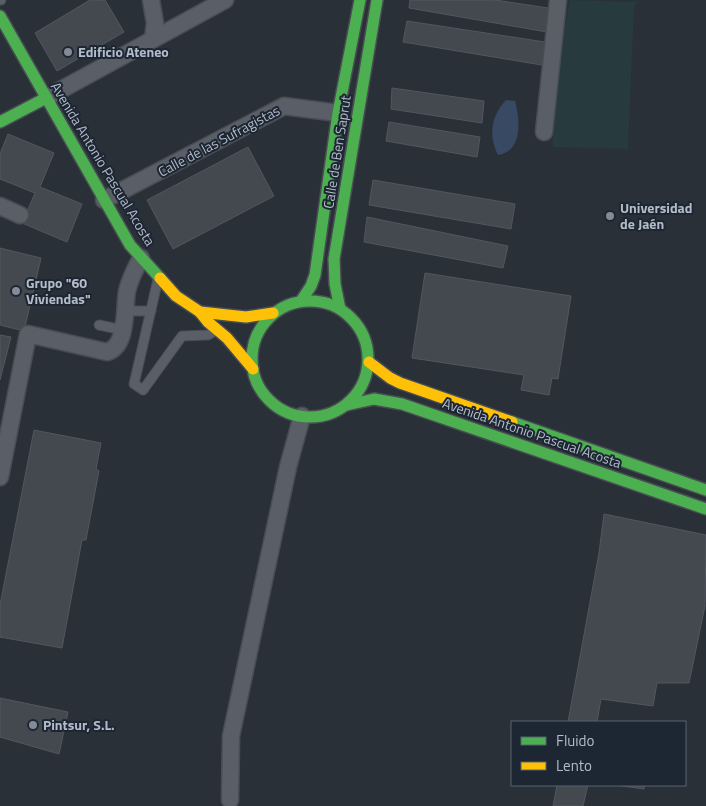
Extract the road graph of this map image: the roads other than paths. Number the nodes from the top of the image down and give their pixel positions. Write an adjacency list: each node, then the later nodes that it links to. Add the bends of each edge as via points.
1 (150, 0): 7 (street, via 155,23)
2 (225, 0): 7 (street)
3 (360, 0): 9 (street, Calle de Ben Saprut)
4 (377, 0): 18 (street, Calle de Ben Saprut, via 334,259 334,280)
5 (558, 0): 11 (street)
6 (0, 16): 8 (street, Avenida Antonio Pascual Acosta)
7 (153, 39): 8 (street)
8 (46, 98): 10 (street); 12 (street, Avenida Antonio Pascual Acosta)
9 (338, 113): 12 (street, Calle de las Sufragistas, via 284,106); 17 (street, Calle de Ben Saprut, via 314,275)
10 (0, 122)
11 (544, 132)
12 (104, 200): 15 (street, Avenida Antonio Pascual Acosta)
13 (0, 206): 14 (street)
14 (20, 214)
15 (141, 258): 16 (street, Avenida Antonio Pascual Acosta); 19 (street, via 130,279)
16 (158, 276): 20 (lane); 21 (street, Avenida Antonio Pascual Acosta, via 176,296)
17 (301, 301): 18 (street, via 317,300); 22 (street)
18 (340, 309): 26 (street, via 363,333)
19 (125, 311): 20 (lane); 25 (street)
20 (151, 311): 24 (lane, via 134,384 143,390 182,336 208,335)
21 (200, 312): 22 (street, via 250,318); 24 (street, Avenida Antonio Pascual Acosta)
22 (273, 314): 27 (street, via 255,338)
23 (98, 325): 25 (lane)
24 (217, 329): 27 (street, Avenida Antonio Pascual Acosta)
25 (123, 330): 30 (street, via 118,345 107,352 28,334)
26 (369, 362): 28 (street, via 362,386); 31 (street, Avenida Antonio Pascual Acosta, via 400,383)
27 (253, 369): 29 (street, via 260,388 273,404)
28 (347, 405): 29 (street, via 321,416); 32 (street, Avenida Antonio Pascual Acosta, via 374,400 402,404)
29 (302, 416): 33 (street, via 288,466 231,736)
30 (0, 477)
31 (706, 490)
32 (706, 510)
33 (230, 800)

